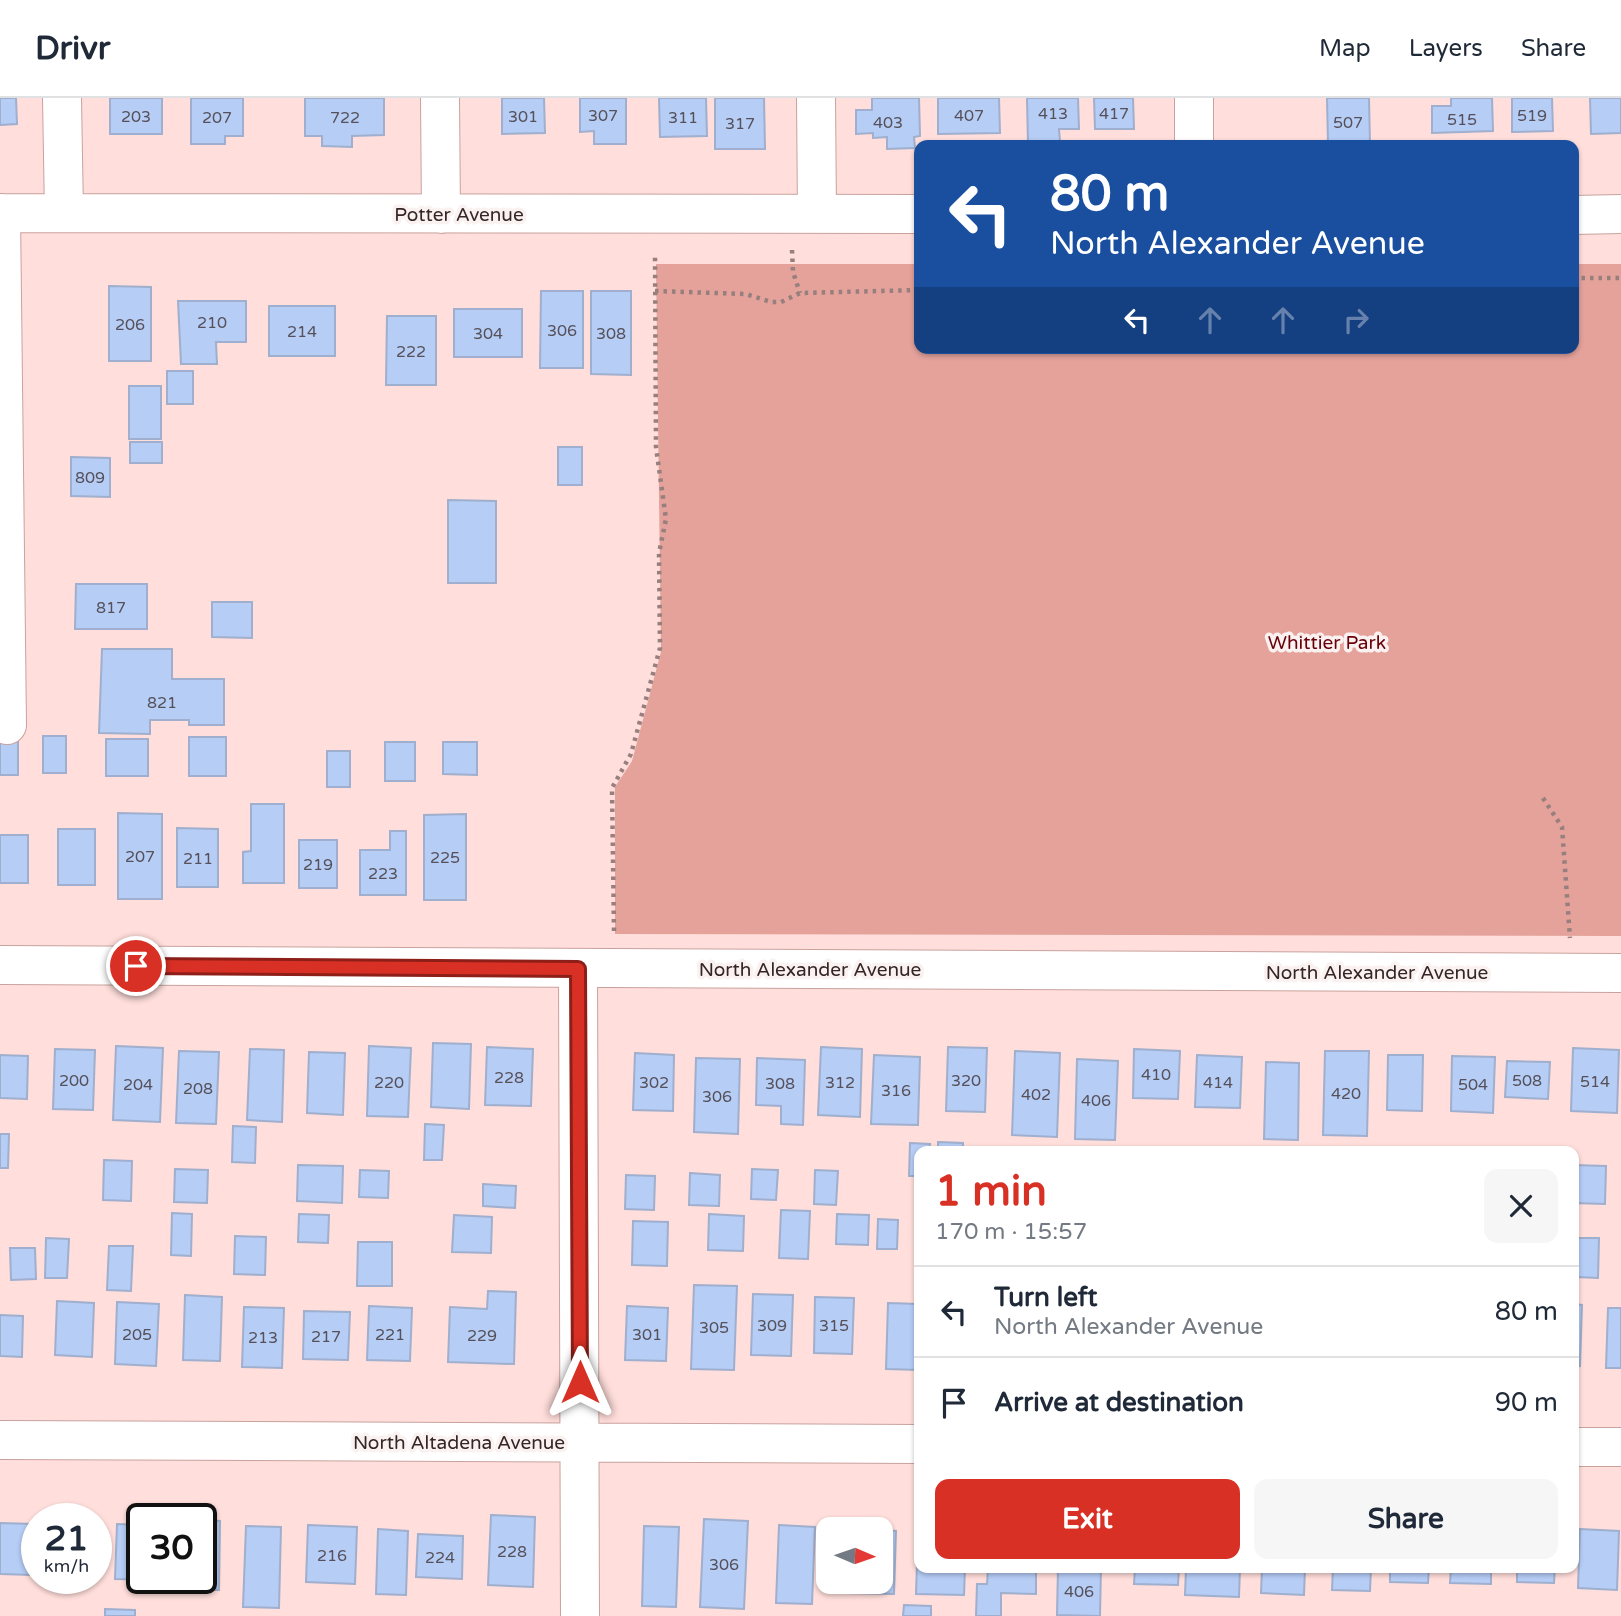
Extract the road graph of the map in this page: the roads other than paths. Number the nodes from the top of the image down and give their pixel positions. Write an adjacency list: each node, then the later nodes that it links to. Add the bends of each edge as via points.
1 (62, 98): 7 (street)
2 (440, 98): 8 (street)
3 (816, 98): 12 (street)
4 (1194, 98): 5 (street)
5 (1194, 140)
6 (1, 213): 7 (street, Potter Avenue); 13 (street)
7 (64, 213): 8 (street, Potter Avenue)
8 (441, 214): 12 (street, Potter Avenue)
9 (1621, 214): 11 (street)
10 (914, 215): 12 (street, Potter Avenue)
11 (1579, 215)
12 (804, 226)
13 (7, 725)
14 (0, 965): 15 (street, North Alexander Avenue)
15 (578, 969): 16 (street, North Alexander Avenue); 18 (street)
16 (1621, 973)
17 (0, 1440): 18 (street, North Altadena Avenue)
18 (581, 1442): 19 (street, North Altadena Avenue); 22 (street)
19 (914, 1444)
20 (1579, 1447): 21 (street)
21 (1621, 1447)
22 (580, 1616)

